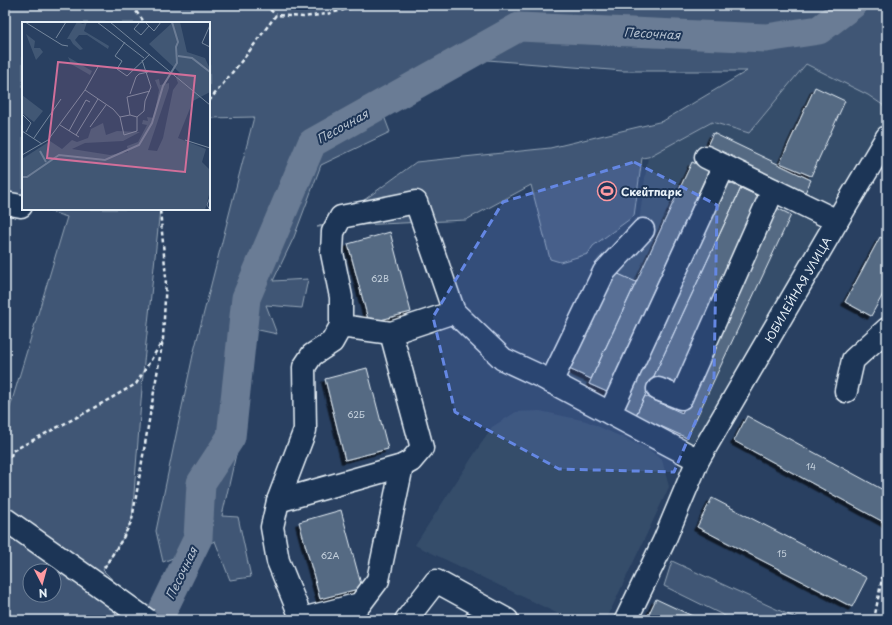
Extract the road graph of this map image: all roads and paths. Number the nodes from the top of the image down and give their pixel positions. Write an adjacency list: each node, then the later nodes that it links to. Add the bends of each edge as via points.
1 (134, 5): 5 (path)
2 (266, 5): 4 (path)
3 (363, 5): 4 (path, via 327,14)
4 (276, 15): 6 (path)
5 (144, 22)
6 (210, 99)
7 (887, 137): 10 (street, ЮБИЛЕЙНАЯ УЛИЦА)
8 (773, 190): 10 (street); 18 (street, via 681,398); 20 (street, via 715,162)
9 (160, 210): 16 (path, via 166,278)
10 (836, 221): 21 (street, ЮБИЛЕЙНАЯ УЛИЦА)
11 (643, 230): 17 (street, via 604,272)
12 (454, 312): 13 (street, via 416,202 341,217 333,232 332,253 341,297); 15 (street); 17 (street, via 503,359)
13 (341, 326): 15 (street); 24 (street, via 332,342 312,355 304,367 306,430)
14 (887, 329): 19 (street, via 853,360)
15 (391, 333): 23 (street, via 422,448 411,462)
16 (163, 340): 22 (path, via 136,384 12,451); 26 (path, via 132,520)
17 (551, 382): 20 (street)
18 (658, 389)
19 (846, 391)
20 (610, 413): 21 (street)
21 (704, 451): 32 (street, ЮБИЛЕЙНАЯ УЛИЦА)
22 (11, 457)
23 (402, 466): 24 (street); 29 (street, via 378,580 360,604)
24 (278, 501): 29 (street, via 272,527 278,561)
25 (5, 519): 28 (street, bridge)
26 (123, 538)
27 (887, 552): 33 (path)
28 (147, 620)
29 (302, 620)
30 (406, 620): 31 (street, via 436,581)
31 (507, 620)
32 (626, 620)
33 (874, 620)

